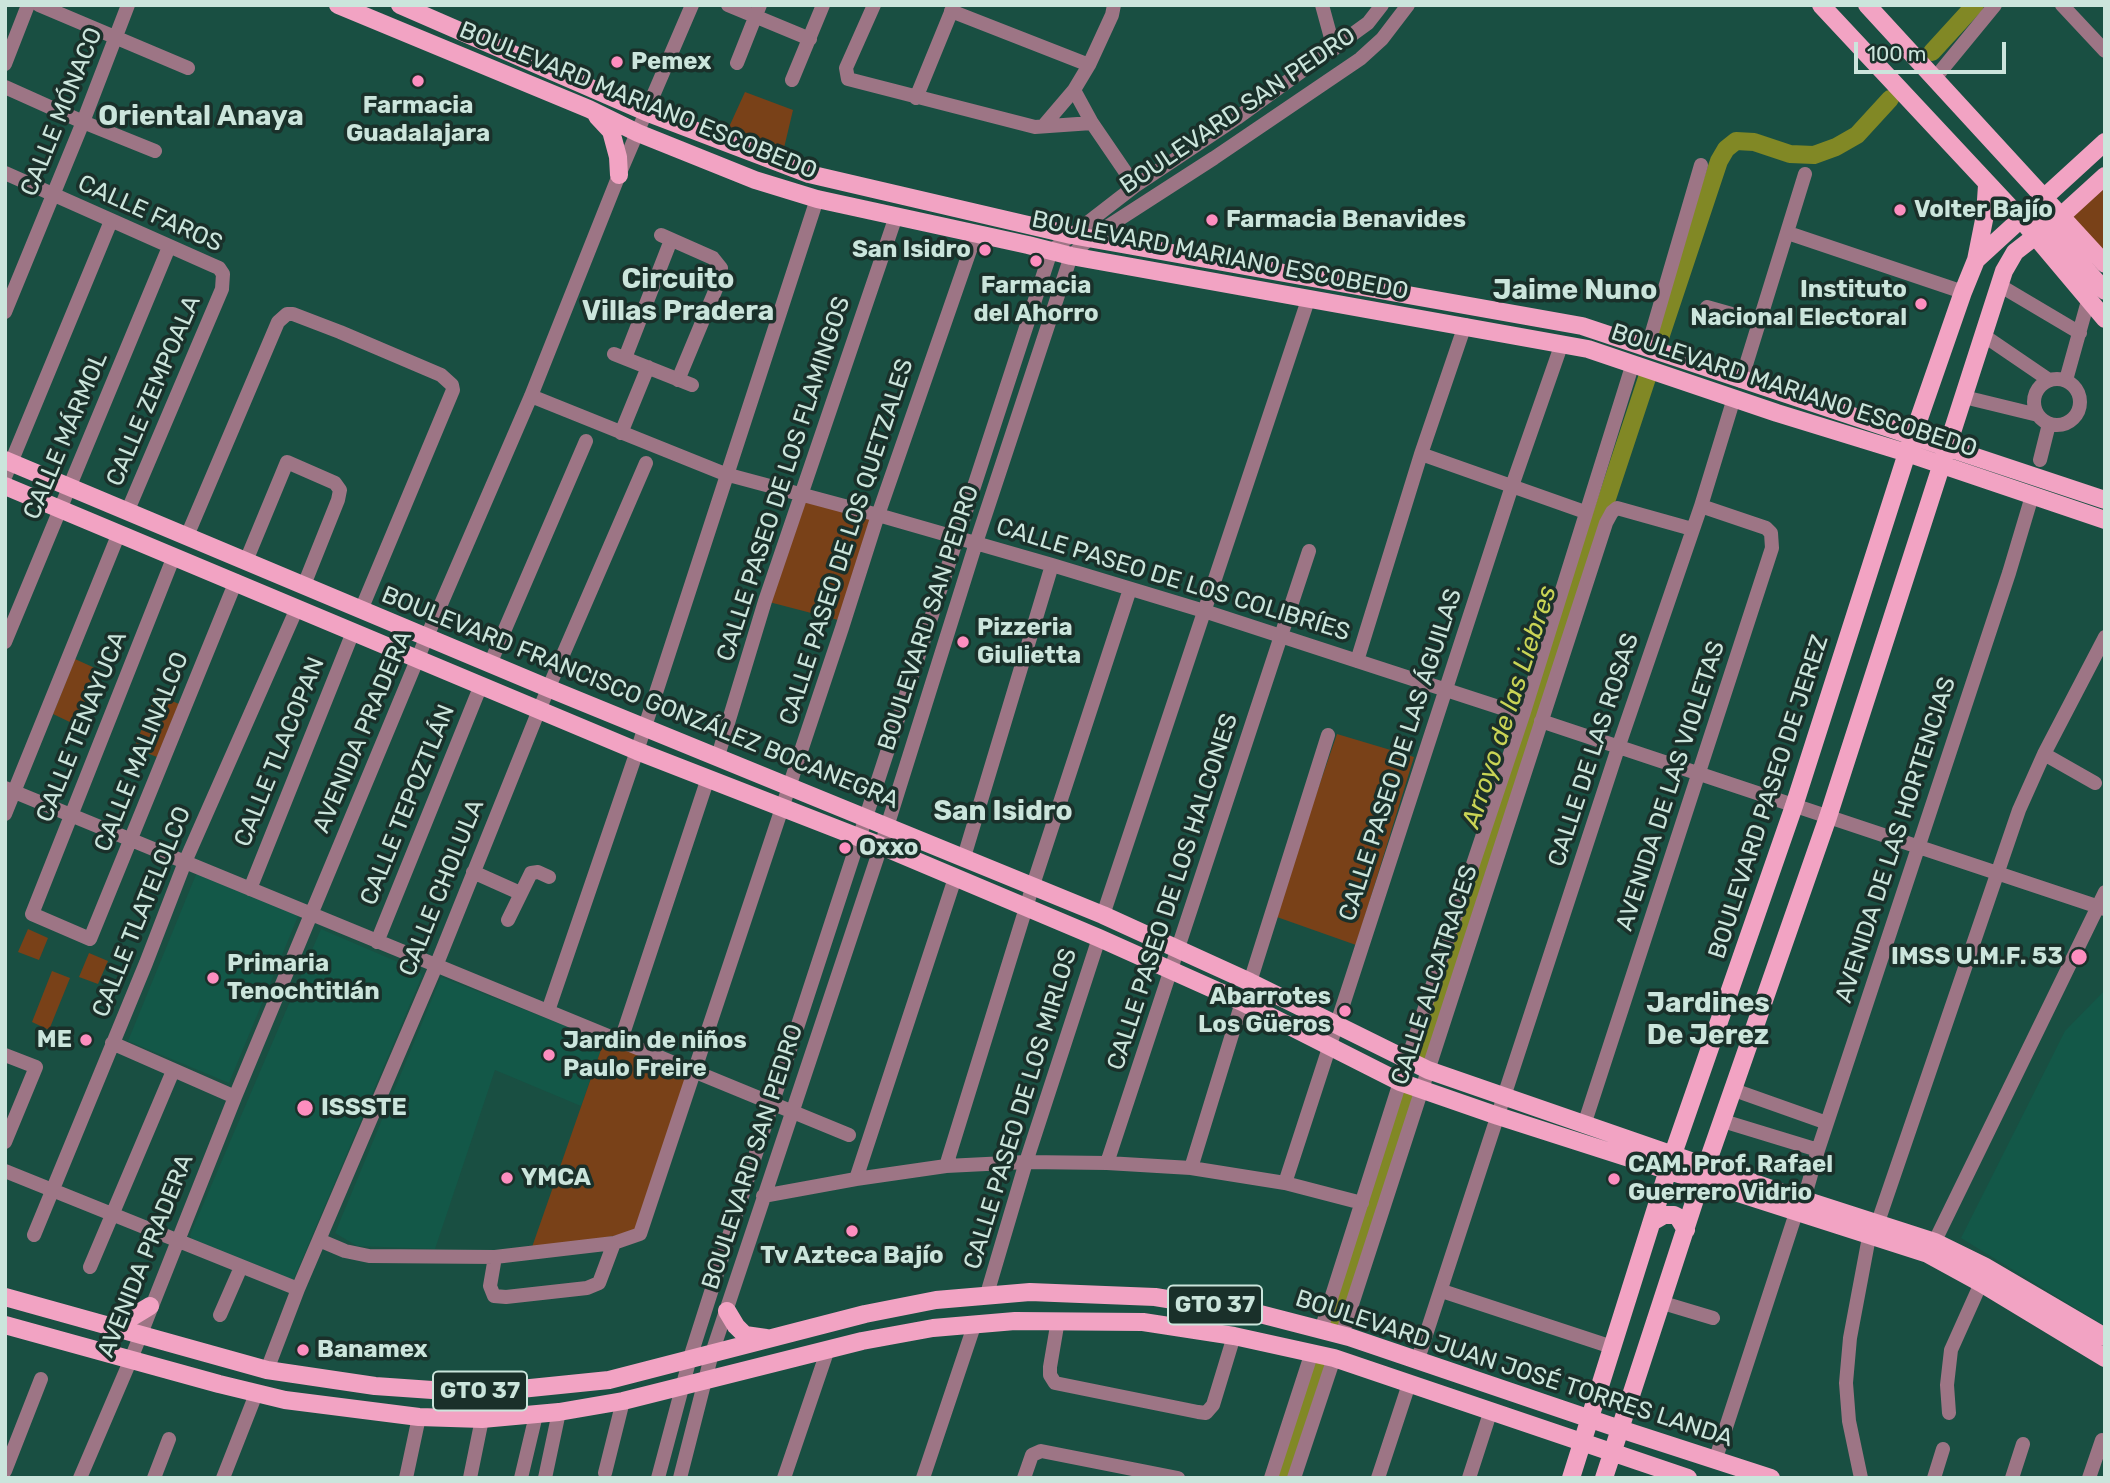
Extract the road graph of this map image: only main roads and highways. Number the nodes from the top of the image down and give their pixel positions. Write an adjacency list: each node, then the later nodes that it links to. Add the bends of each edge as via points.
1 (338, 5): 5 (main road, BOULEVARD MARIANO ESCOBEDO)
2 (400, 5): 20 (main road, BOULEVARD MARIANO ESCOBEDO, via 646,112 809,174 1071,235 1582,326)
3 (1821, 5): 9 (main road)
4 (1867, 5): 10 (main road, via 1971,120)
5 (589, 109): 7 (main road, via 611,131); 20 (main road, BOULEVARD MARIANO ESCOBEDO, via 755,180 817,200 1071,256 1563,343 1734,398)
6 (2105, 142): 10 (main road, BOULEVARD PASEO DE JEREZ)
7 (619, 175)
8 (2105, 176): 11 (main road)
9 (1987, 185): 10 (main road); 12 (main road)
10 (2031, 208): 11 (main road); 11 (main road); 12 (main road, BOULEVARD PASEO DE JEREZ)
11 (2048, 227): 13 (main road); 14 (main road); 16 (main road, via 2009,259); 17 (main road, via 2088,301)
12 (1976, 260): 15 (main road, BOULEVARD PASEO DE JEREZ)
13 (2105, 264)
14 (2105, 291)
15 (1962, 295): 16 (main road, via 1978,295); 18 (main road); 20 (main road, BOULEVARD PASEO DE JEREZ)
16 (1993, 304): 19 (main road)
17 (2105, 319)
18 (1959, 332): 19 (main road, via 1969,337); 20 (main road)
19 (1983, 335): 21 (main road)
20 (1915, 443): 21 (main road, BOULEVARD MARIANO ESCOBEDO); 23 (main road, BOULEVARD MARIANO ESCOBEDO); 27 (main road, BOULEVARD PASEO DE JEREZ)
21 (1948, 448): 23 (main road); 25 (main road, BOULEVARD MARIANO ESCOBEDO)
22 (7, 466): 27 (main road, BOULEVARD FRANCISCO GONZÁLEZ BOCANEGRA, via 69,485 427,638 1104,915 1428,1070 1584,1125)
23 (1941, 466): 26 (main road, BOULEVARD MARIANO ESCOBEDO); 28 (main road, via 1829,817)
24 (5, 486): 27 (main road, BOULEVARD FRANCISCO GONZÁLEZ BOCANEGRA, via 637,751 1099,938 1242,1002 1401,1082 1499,1116)
25 (2105, 500)
26 (2105, 520)
27 (1671, 1162): 28 (main road, BOULEVARD FRANCISCO GONZÁLEZ BOCANEGRA); 29 (main road, BOULEVARD PASEO DE JEREZ)
28 (1704, 1173): 30 (main road); 31 (main road, BOULEVARD FRANCISCO GONZÁLEZ BOCANEGRA)
29 (1652, 1222): 30 (main road, via 1664,1214 1674,1215); 42 (main road, BOULEVARD PASEO DE JEREZ)
30 (1686, 1230): 43 (main road)
31 (1931, 1248): 34 (main road, BOULEVARD FRANCISCO GONZÁLEZ BOCANEGRA, via 1984,1266); 36 (main road, BOULEVARD FRANCISCO GONZÁLEZ BOCANEGRA)
32 (5, 1297): 38 (main road, BOULEVARD JUAN JOSÉ TORRES LANDA / GTO 37)
33 (150, 1307): 38 (main road)
34 (2057, 1308): 36 (main road, via 2048,1316); 39 (main road, BOULEVARD FRANCISCO GONZÁLEZ BOCANEGRA)
35 (727, 1311): 40 (main road, via 745,1335)
36 (2032, 1314): 41 (main road, BOULEVARD FRANCISCO GONZÁLEZ BOCANEGRA)
37 (5, 1325): 44 (main road, BOULEVARD JUAN JOSÉ TORRES LANDA / GTO 37, via 256,1394 419,1417 482,1419 623,1401 828,1349 975,1323 1143,1322 1312,1352)
38 (107, 1326): 40 (main road, BOULEVARD JUAN JOSÉ TORRES LANDA / GTO 37, via 267,1370 375,1387 461,1392 609,1380)
39 (2105, 1337)
40 (773, 1339): 42 (main road, BOULEVARD JUAN JOSÉ TORRES LANDA / GTO 37, via 865,1314 987,1294 1179,1299 1342,1335)
41 (2105, 1359)
42 (1590, 1419): 43 (main road, BOULEVARD JUAN JOSÉ TORRES LANDA / GTO 37); 44 (main road, BOULEVARD PASEO DE JEREZ)
43 (1620, 1429): 45 (main road); 49 (main road, BOULEVARD JUAN JOSÉ TORRES LANDA / GTO 37)
44 (1583, 1441): 45 (main road, BOULEVARD JUAN JOSÉ TORRES LANDA / GTO 37); 46 (main road, BOULEVARD PASEO DE JEREZ)
45 (1612, 1451): 47 (main road); 48 (main road, BOULEVARD JUAN JOSÉ TORRES LANDA / GTO 37)
46 (1571, 1478)
47 (1604, 1478)
48 (1688, 1478)
49 (1771, 1478)

